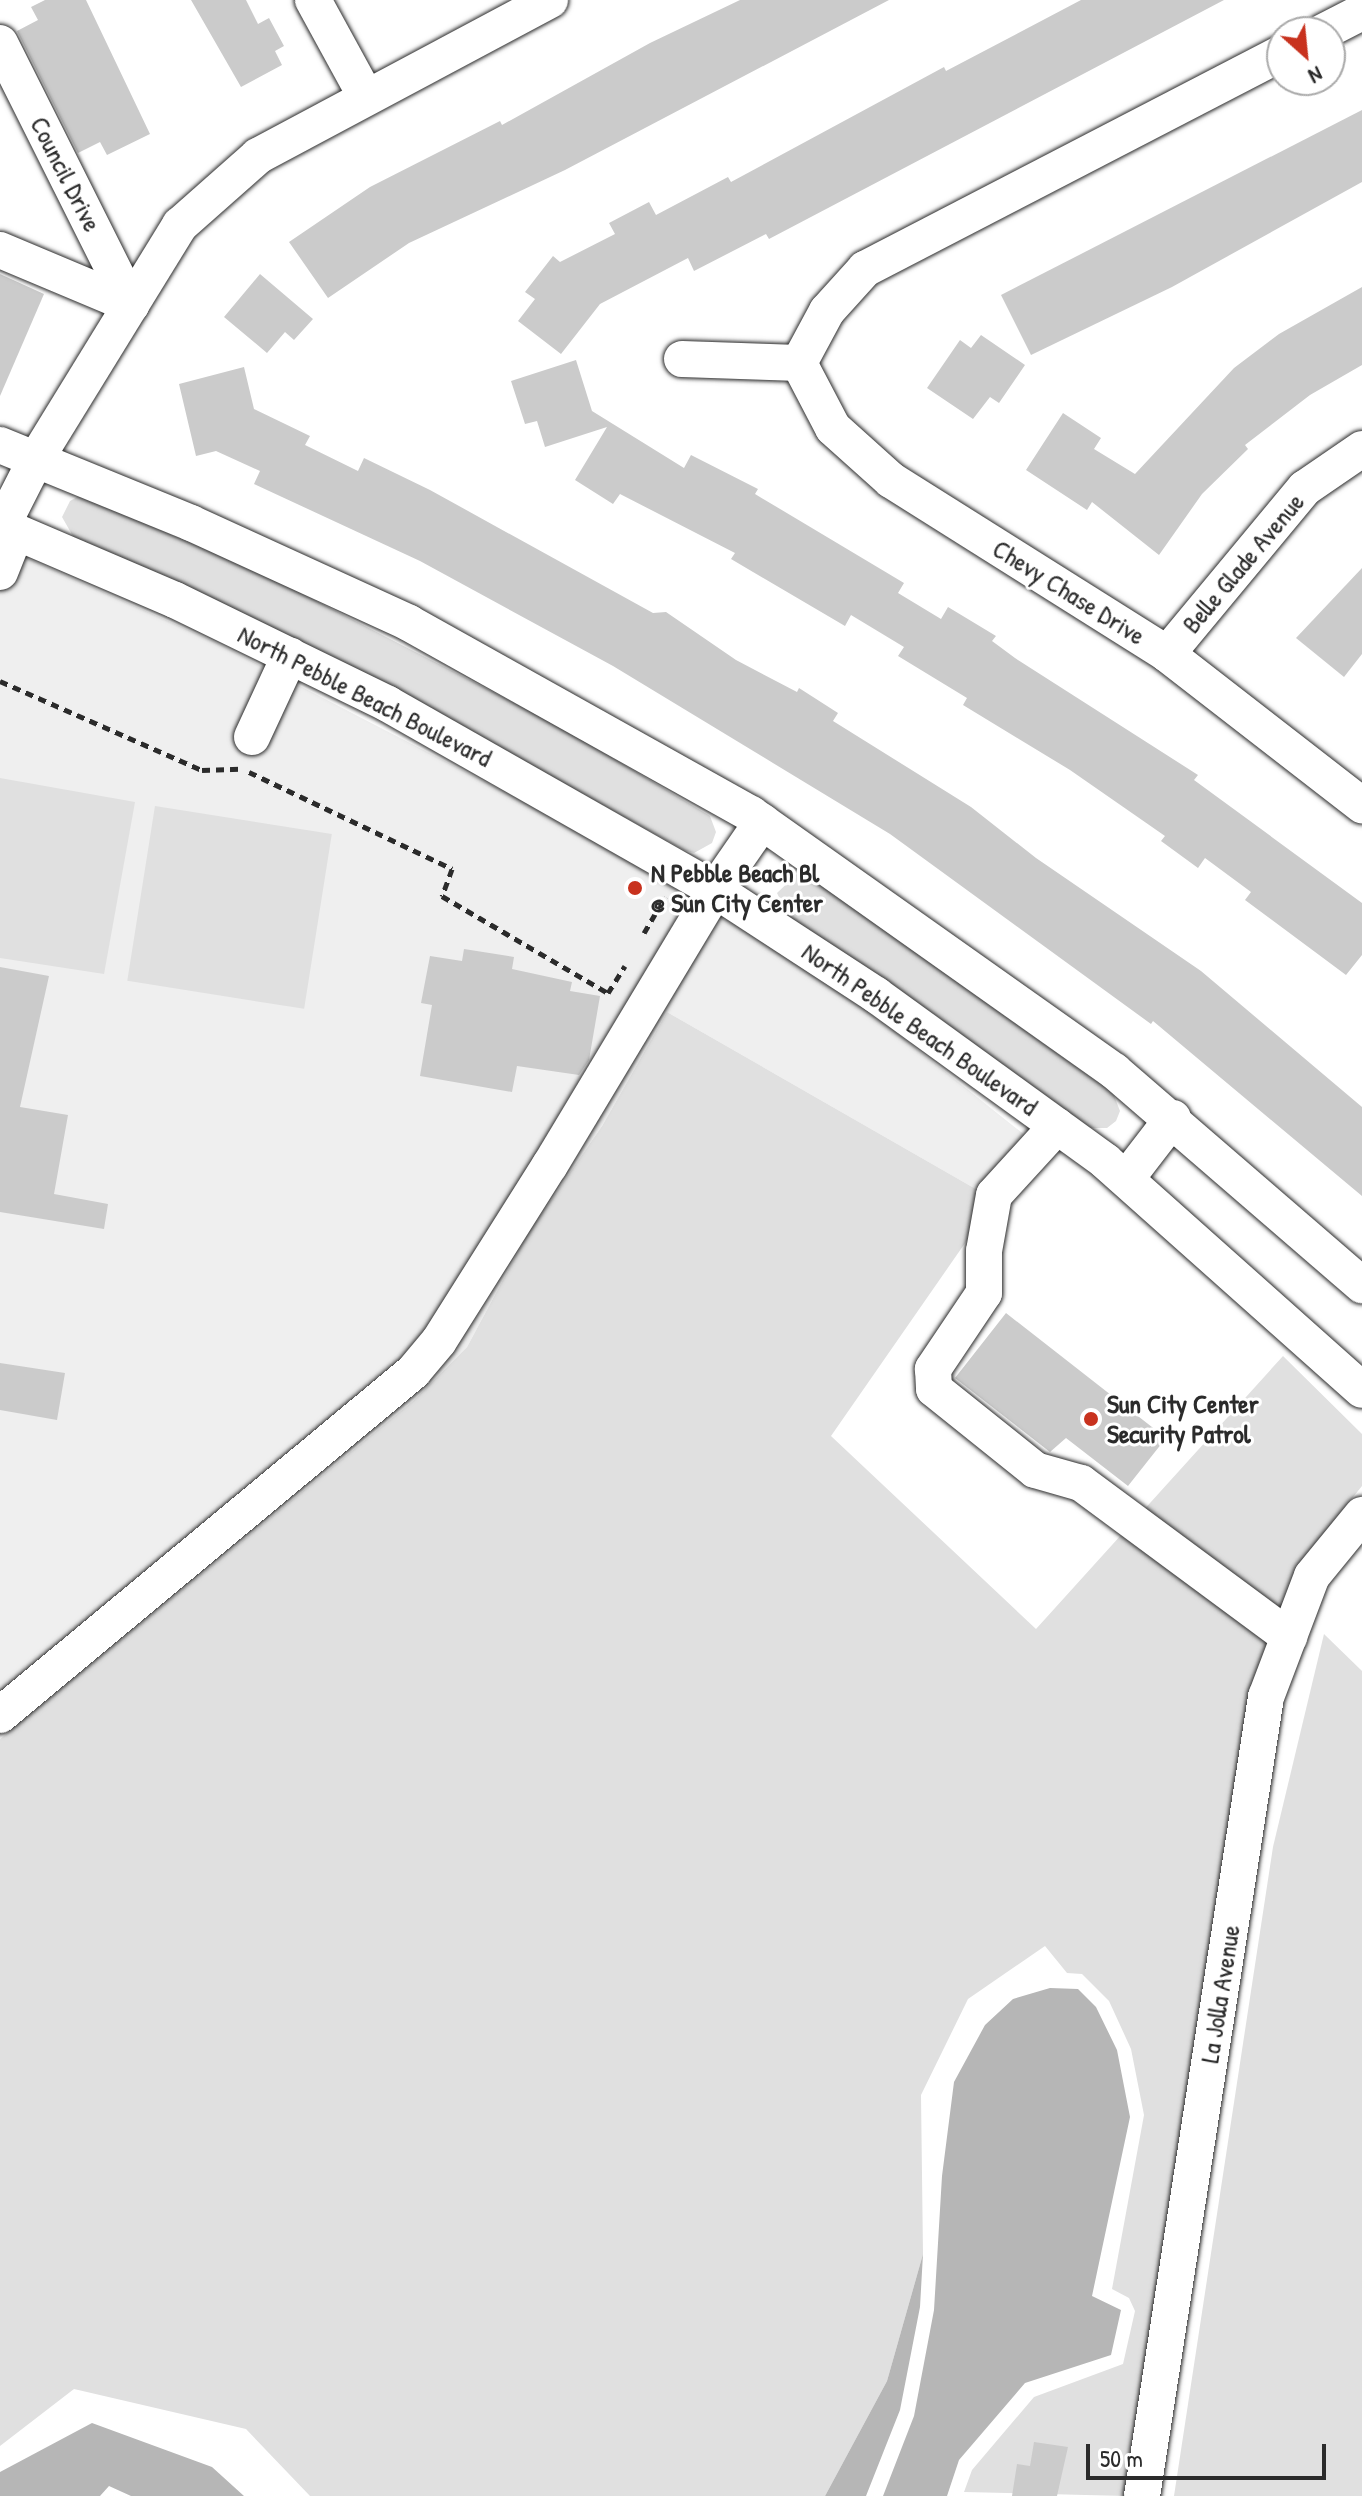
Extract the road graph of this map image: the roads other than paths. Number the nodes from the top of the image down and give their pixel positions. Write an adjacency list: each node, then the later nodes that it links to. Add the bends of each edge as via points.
1 (313, 0): 5 (street)
2 (550, 0): 5 (street)
3 (0, 43): 7 (street, Council Drive)
4 (1266, 61): 9 (street, via 865,269 827,311)
5 (365, 95): 7 (street, via 258,156 180,225)
6 (0, 250): 7 (street)
7 (131, 305): 12 (street)
8 (682, 359): 9 (street)
9 (799, 363): 15 (street, Chevy Chase Drive, via 833,428 891,480)
10 (0, 445): 12 (street)
11 (1362, 449): 15 (street, Belle Glade Avenue, via 1305,488)
12 (36, 459): 13 (street); 19 (street, via 409,623)
13 (6, 528): 14 (street); 16 (street, North Pebble Beach Boulevard)
14 (0, 572)
15 (1167, 654): 18 (street, Chevy Chase Drive)
16 (290, 655): 17 (street); 20 (street, North Pebble Beach Boulevard, via 416,719)
17 (252, 737)
18 (1362, 805)
19 (762, 822): 20 (street); 21 (street)
20 (715, 890): 22 (street, North Pebble Beach Boulevard, via 876,995); 28 (street, via 550,1165 439,1341 413,1372)
21 (1173, 1118): 23 (street); 24 (street)
22 (1057, 1126): 23 (street, North Pebble Beach Boulevard); 27 (street, via 994,1195 984,1251 984,1293 933,1369 934,1389 1035,1470 1081,1483)
23 (1126, 1179): 25 (street, North Pebble Beach Boulevard)
24 (1362, 1285)
25 (1362, 1390)
26 (1362, 1515): 27 (street, La Jolla Avenue, via 1312,1576)
27 (1289, 1637): 29 (street, La Jolla Avenue, via 1266,1697)
28 (0, 1715)
29 (1142, 2496)

